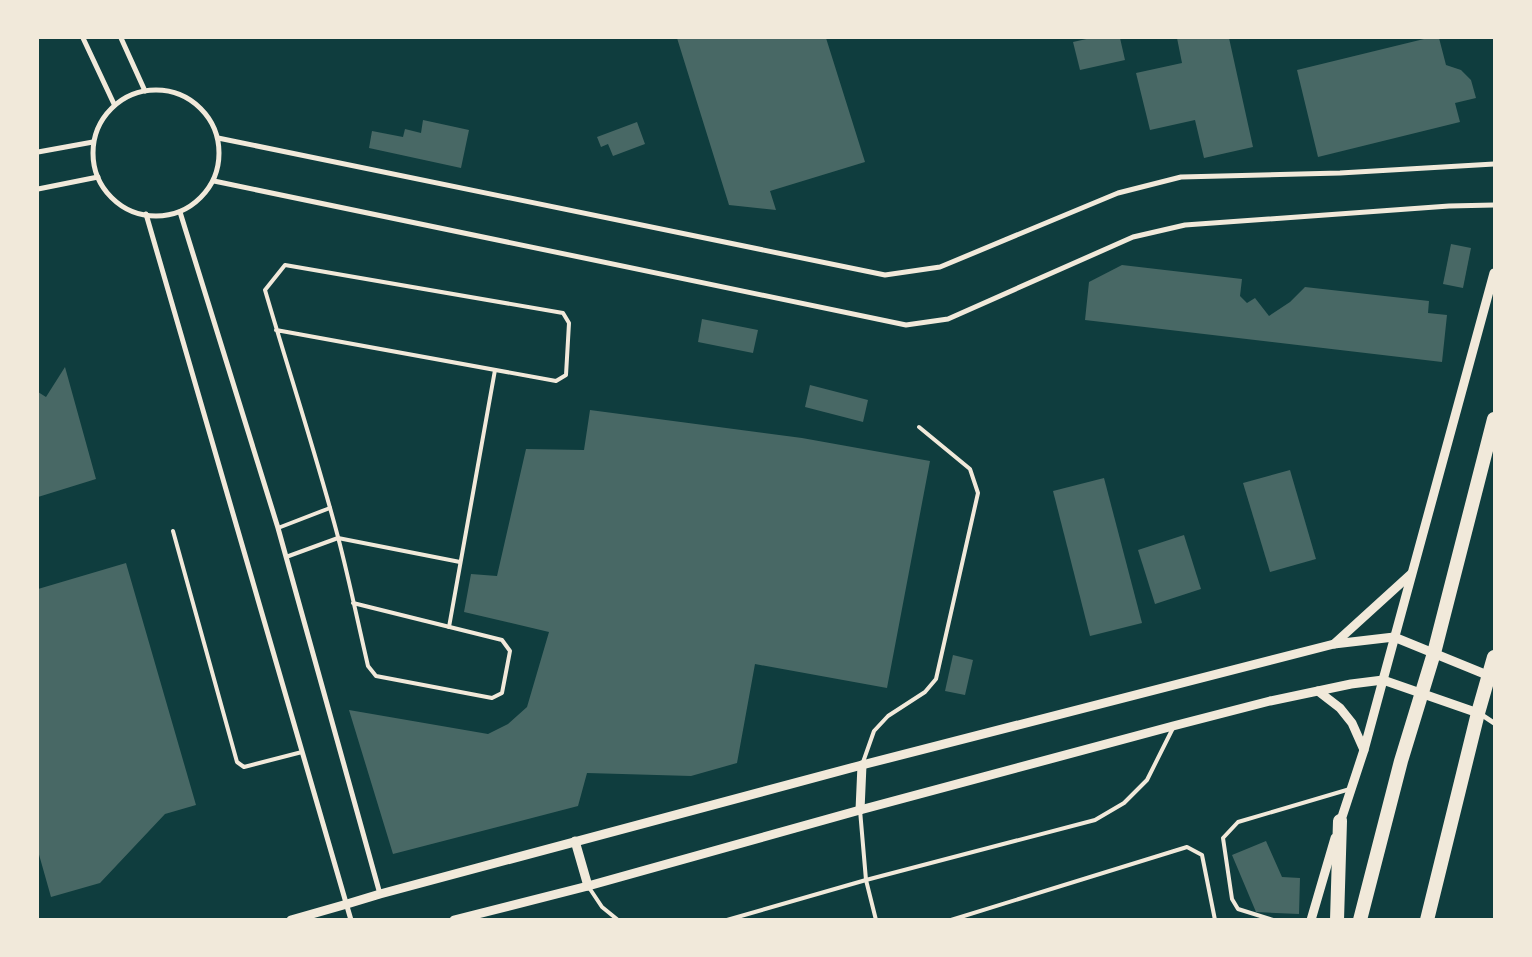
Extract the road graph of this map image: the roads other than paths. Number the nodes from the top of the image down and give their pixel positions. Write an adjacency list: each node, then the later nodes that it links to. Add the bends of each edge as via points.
1 (83, 38): 4 (street)
2 (121, 38): 3 (street)
3 (145, 90): 4 (street); 5 (street, via 165,89 189,98 208,115)
4 (114, 104): 6 (street, via 100,122)
5 (218, 138): 8 (street, via 885,275 940,267 1118,193 1181,178); 10 (street, via 220,156)
6 (93, 142): 7 (street); 9 (street)
7 (38, 152)
8 (1494, 164)
9 (98, 177): 11 (street); 14 (street, via 116,202 132,212)
10 (214, 181): 12 (street, via 906,325 948,319 1133,237 1185,225); 13 (street, via 201,198)
11 (38, 189)
12 (1494, 205)
13 (180, 212): 14 (street); 21 (street)
14 (146, 214): 41 (street)
15 (1494, 273): 26 (street)
16 (276, 330): 17 (lane); 17 (lane, via 265,290 285,265 562,313 569,323 566,375 556,381); 20 (lane)
17 (495, 370): 25 (lane)
18 (1494, 420): 31 (highway)
19 (919, 426): 42 (lane, via 970,469 978,493 936,679 925,692 888,716 874,731)
20 (330, 508): 21 (lane); 23 (lane)
21 (278, 528): 24 (street)
22 (173, 531): 41 (lane, via 237,762 244,767)
23 (338, 538): 24 (lane); 25 (lane); 27 (lane)
24 (286, 557): 49 (street)
25 (460, 562): 28 (lane)
26 (1411, 574): 29 (street); 30 (street)
27 (353, 602): 28 (lane); 28 (lane, via 368,666 376,676 492,698 502,693 510,651 502,640)
28 (449, 627)
29 (1394, 637): 30 (street); 31 (street); 34 (street)
30 (1334, 644): 42 (street)
31 (1434, 652): 33 (street); 36 (highway)
32 (1494, 657): 33 (highway)
33 (1492, 677): 37 (highway)
34 (1384, 680): 35 (street); 36 (street); 40 (street)
35 (1318, 691): 39 (street); 40 (street, via 1340,708 1352,723)
36 (1421, 693): 37 (street); 62 (highway)
37 (1478, 712): 38 (street); 63 (highway)
38 (1494, 723)
39 (1173, 726): 44 (street); 47 (lane, via 1146,780 1124,803 1095,820)
40 (1364, 750): 43 (street)
41 (302, 752): 50 (street)
42 (862, 765): 44 (street); 46 (street)
43 (1350, 789): 45 (street); 59 (lane, via 1238,822 1223,838 1232,899 1238,909)
44 (860, 810): 47 (lane); 48 (street)
45 (1340, 821): 60 (street); 61 (highway)
46 (575, 841): 48 (street); 49 (street)
47 (866, 880): 55 (lane); 56 (lane)
48 (588, 886): 53 (street); 54 (lane, via 602,907)
49 (380, 894): 50 (street)
50 (346, 904): 51 (street); 52 (street)
51 (291, 920)
52 (351, 920)
53 (454, 920)
54 (618, 920)
55 (727, 920)
56 (876, 920)
57 (951, 920): 58 (lane, via 1187,847 1202,855)
58 (1215, 920)
59 (1273, 920)
60 (1311, 920)
61 (1337, 920)
62 (1360, 920)
63 (1427, 920)

